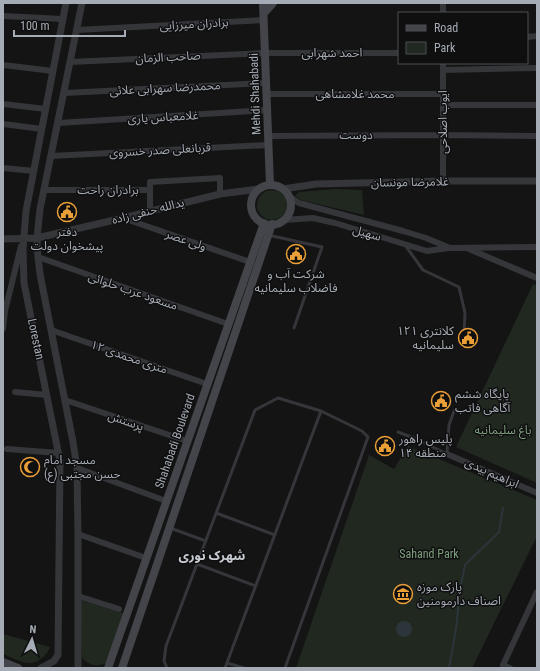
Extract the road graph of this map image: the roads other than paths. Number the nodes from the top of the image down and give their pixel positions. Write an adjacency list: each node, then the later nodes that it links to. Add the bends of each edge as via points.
1 (66, 3): 7 (street, Lorestan)
2 (82, 3): 8 (street, Lorestan)
3 (264, 3): 6 (main road, Mehdi Shahabadi)
4 (273, 3): 6 (main road)
5 (3, 16): 7 (street)
6 (264, 16): 8 (street, برادران میرزایی); 9 (main road, Mehdi Shahabadi)
7 (63, 19): 16 (street, Lorestan)
8 (77, 30): 11 (street, Lorestan)
9 (265, 53): 10 (street, احمد شهرابی); 11 (street, صاحب الزمان); 17 (main road, Mehdi Shahabadi)
10 (398, 53)
11 (70, 62): 18 (street, Lorestan)
12 (443, 64): 15 (street, ایوب اصلاحی)
13 (3, 65): 16 (street)
14 (537, 68): 15 (street)
15 (443, 70): 20 (street, ایوب اصلاحی)
16 (53, 71): 24 (street, Lorestan)
17 (266, 83): 18 (street, محمدرضا سهرابی علائی); 19 (main road, Mehdi Shahabadi)
18 (64, 93): 26 (street, Lorestan)
19 (267, 94): 20 (street, محمد غلامشاهی); 25 (main road, Mehdi Shahabadi)
20 (443, 94): 22 (street, ایوب اصلاحی)
21 (3, 104): 24 (street)
22 (443, 105): 23 (street); 29 (street, ایوب اصلاحی)
23 (537, 105)
24 (46, 109): 28 (street, Lorestan)
25 (267, 110): 26 (street, غلامعباس یاری); 30 (main road, Mehdi Shahabadi)
26 (58, 123): 33 (street, Lorestan)
27 (3, 124): 28 (street)
28 (42, 129): 35 (street, Lorestan)
29 (443, 135): 30 (street, دوست); 31 (street, دوست); 36 (street, ایوب اصلاحی)
30 (268, 136): 32 (main road, Mehdi Shahabadi)
31 (537, 136)
32 (268, 145): 33 (street, قربانعلی صدر خسروی); 38 (main road, Mehdi Shahabadi)
33 (51, 156): 41 (street, Lorestan)
34 (3, 168): 35 (street)
35 (34, 171): 50 (street, Lorestan)
36 (444, 181): 37 (street, غلامرضا مونسان); 40 (street, غلامرضا مونسان, via 316,184)
37 (537, 181)
38 (270, 185): 39 (main road); 40 (main road)
39 (259, 189): 43 (street, یدالله حنفی زاده); 48 (main road, via 252,199 252,211 260,221)
40 (283, 189): 44 (main road)
41 (44, 190): 42 (street, برادران راحت); 51 (street, Lorestan)
42 (150, 190): 43 (street, برادران راحت, via 150,182 220,178); 45 (street)
43 (220, 194): 45 (street, یدالله حنفی زاده)
44 (290, 197): 47 (main road, via 290,210); 55 (street, سهیل, via 299,203 403,231)
45 (150, 211): 46 (street, یدالله حنفی زاده)
46 (123, 218): 51 (street, یدالله حنفی زاده); 58 (street, ولی عصر)
47 (284, 220): 48 (main road); 53 (street, سهیل, via 313,218)
48 (268, 224): 49 (main road, Shahabadi Boulevard); 58 (main road, Shahabadi Boulevard)
49 (268, 235): 61 (lane, via 322,247); 80 (main road, Shahabadi Boulevard)
50 (23, 238): 51 (street, یدالله حنفی زاده); 52 (street, یدالله حنفی زاده); 62 (street); 67 (street, Lorestan, via 24,283)
51 (37, 238): 57 (street, Lorestan)
52 (3, 239)
53 (404, 244): 55 (street, سهیل, via 426,251); 64 (lane, via 423,270 459,287 465,313)
54 (537, 247): 56 (street)
55 (450, 248): 56 (street, سهیل)
56 (466, 248): 59 (street, سهیل)
57 (38, 257): 60 (street, مسعود عرب حلوائی); 63 (street, Lorestan)
58 (250, 262): 60 (main road, Shahabadi Boulevard)
59 (537, 278)
60 (228, 324): 65 (main road, Shahabadi Boulevard)
61 (294, 328)
62 (3, 329)
63 (51, 330): 65 (street, ۱۲ متری محمدی); 68 (street, Lorestan)
64 (464, 334)
65 (207, 384): 72 (main road, Shahabadi Boulevard)
66 (15, 392): 67 (street)
67 (47, 395): 74 (street, Lorestan)
68 (65, 400): 72 (street, پرستش); 76 (street, Lorestan)
69 (321, 411): 79 (lane, via 278,398 255,410); 82 (lane); 102 (lane, via 362,431 368,437)
70 (454, 411): 75 (lane, via 449,425)
71 (398, 432): 75 (lane)
72 (187, 441): 78 (main road, Shahabadi Boulevard)
73 (7, 449): 74 (street)
74 (59, 453): 95 (street, Lorestan, via 58,655 54,661)
75 (446, 454): 77 (street, ابراهیم بیدی)
76 (77, 468): 78 (street); 81 (street, Lorestan)
77 (537, 493)
78 (166, 501): 84 (main road, Shahabadi Boulevard)
79 (216, 513): 82 (lane); 83 (lane)
80 (169, 528): 83 (lane); 98 (main road, Shahabadi Boulevard)
81 (78, 534): 84 (street); 88 (street, Lorestan)
82 (275, 535): 86 (lane)
83 (206, 541): 85 (lane)
84 (146, 558): 97 (main road, Shahabadi Boulevard)
85 (197, 564): 86 (lane); 99 (lane, via 166,646 164,661)
86 (256, 586): 93 (lane)
87 (537, 592): 89 (street)
88 (78, 596): 90 (street); 96 (street, Lorestan)
89 (530, 606): 91 (street); 103 (street, via 503,665)
90 (119, 609)
91 (537, 609)
92 (3, 662): 94 (main road)
93 (227, 663): 100 (lane); 101 (lane)
94 (18, 668)
95 (41, 668)
96 (78, 668)
97 (108, 668)
98 (122, 668)
99 (167, 668)
100 (225, 668)
101 (244, 668)
102 (284, 668)
103 (510, 668)

